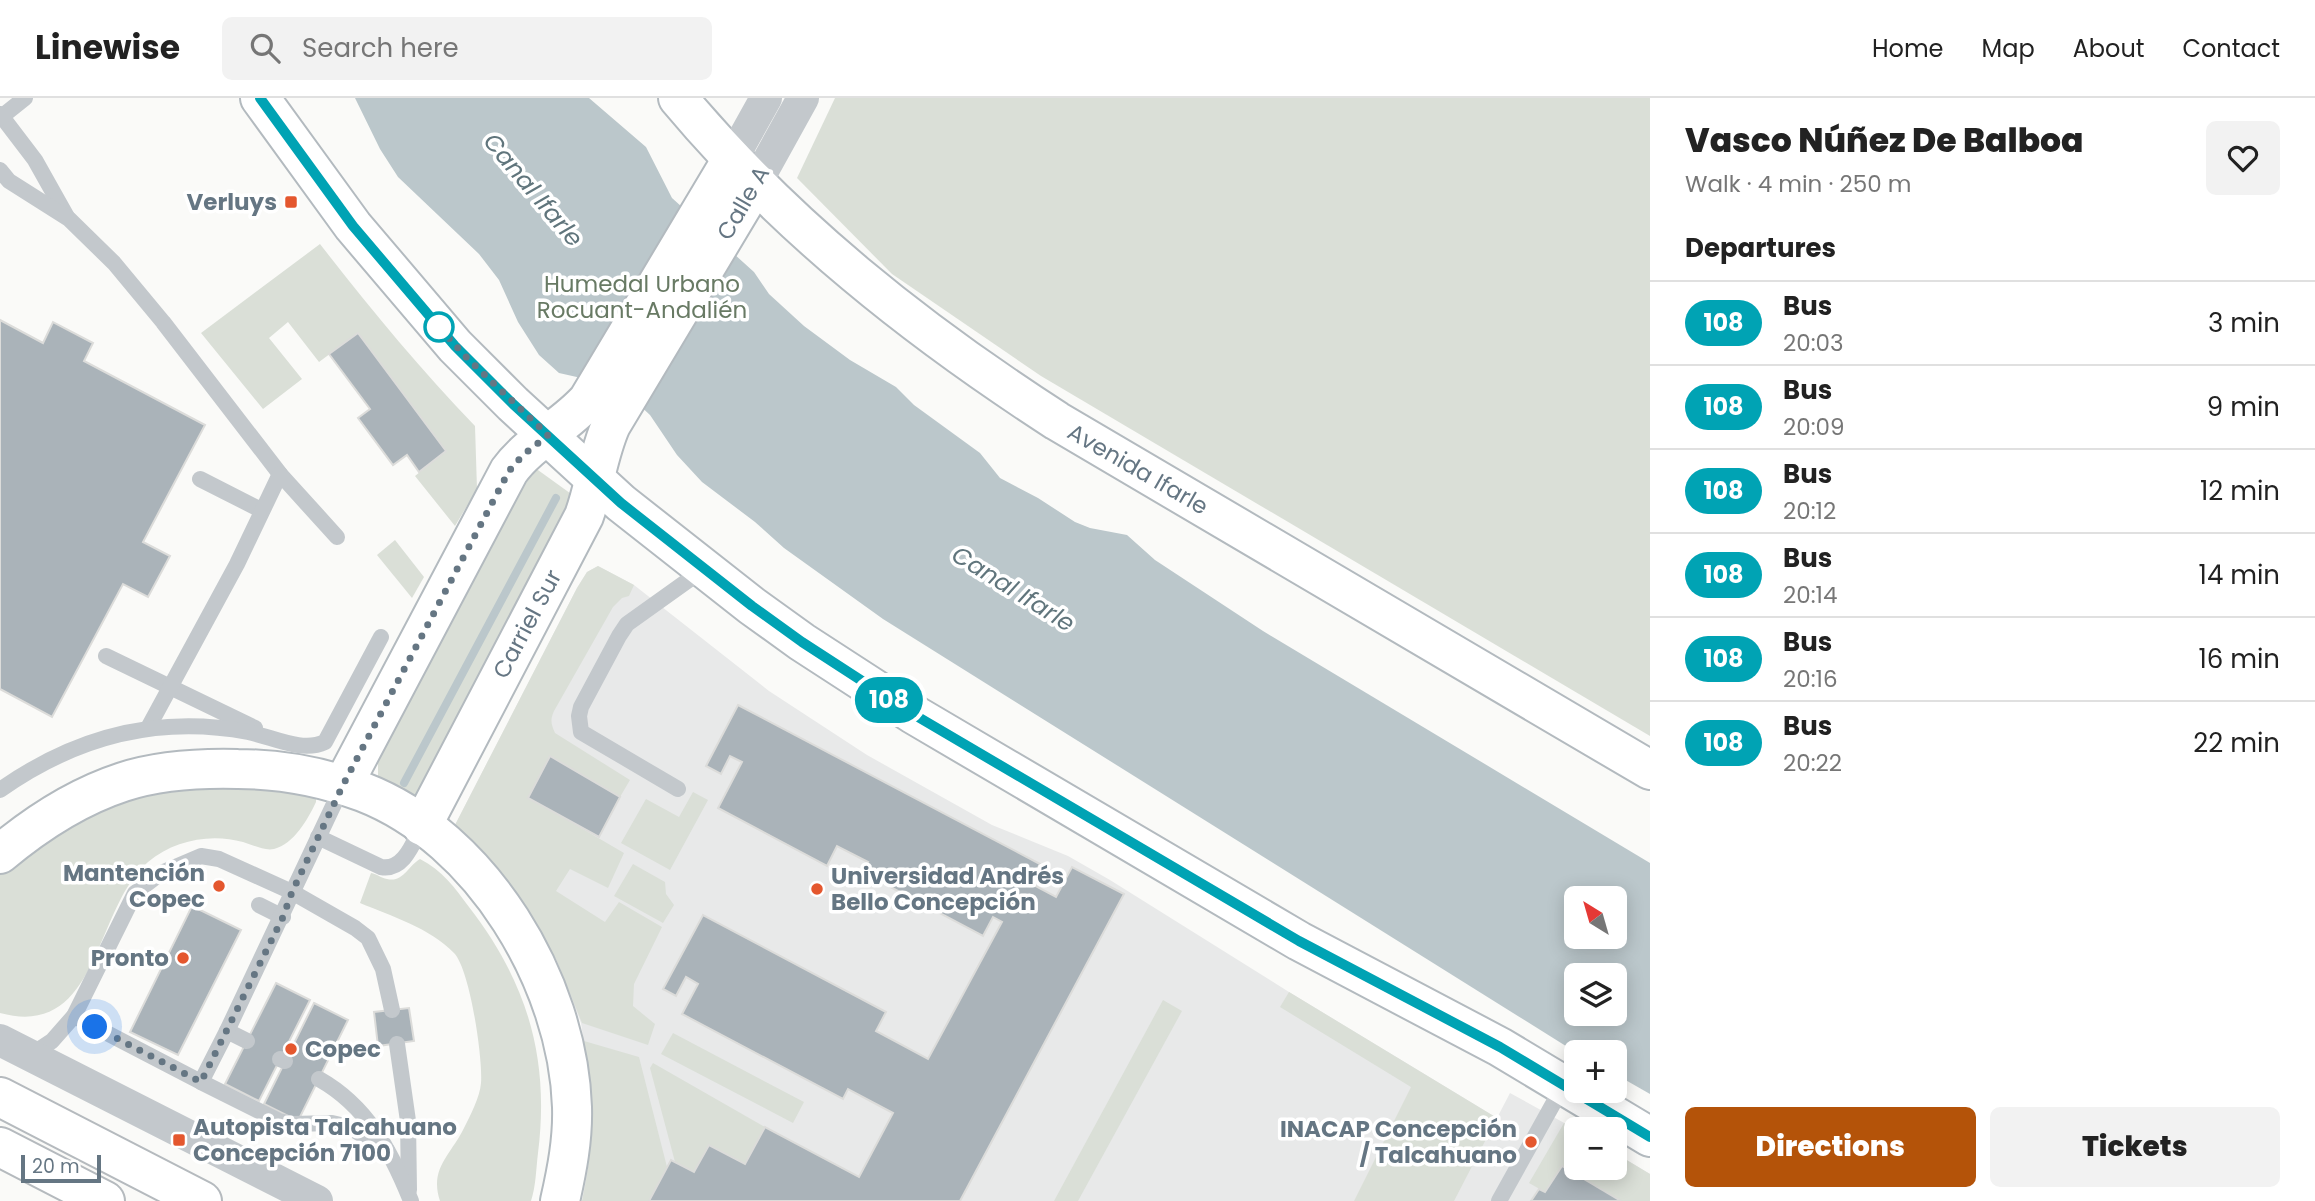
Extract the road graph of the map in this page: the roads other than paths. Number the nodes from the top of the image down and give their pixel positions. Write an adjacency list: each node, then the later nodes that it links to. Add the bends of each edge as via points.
1 (25, 98): 6 (lane)
2 (260, 98): 11 (street, via 353,226 424,310)
3 (678, 98): 8 (street, Avenida Ifarle)
4 (766, 98): 8 (street, Calle A)
5 (803, 98): 8 (street, Calle A)
6 (1, 116): 9 (lane, via 35,160)
7 (0, 170): 9 (lane, via 9,181)
8 (744, 171): 10 (street, Calle A); 23 (street, Avenida Ifarle, via 802,229 892,306 1001,385)
9 (69, 219): 12 (lane, via 114,263 163,322)
10 (605, 404): 11 (street, via 573,417); 14 (street, Carriel Sur)
11 (548, 435): 14 (street); 24 (street, via 509,471)
12 (280, 474): 15 (lane); 16 (lane)
13 (200, 479): 15 (lane)
14 (596, 480): 17 (street); 27 (street, Carriel Sur, via 584,516)
15 (261, 510): 20 (lane)
16 (337, 537)
17 (704, 569): 26 (lane, via 627,624 579,716 581,732); 42 (street, via 802,642 913,714 1299,941 1500,1047)
18 (381, 637): 22 (lane, via 326,742 313,748)
19 (106, 656): 20 (lane)
20 (171, 687): 21 (lane); 22 (lane)
21 (148, 728): 22 (lane, via 211,726); 25 (lane, via 91,742)
22 (280, 740)
23 (1650, 770)
24 (343, 785): 27 (street, via 383,801); 28 (lane); 29 (street, via 250,769 149,775 75,802)
25 (1, 787)
26 (678, 789)
27 (422, 826): 28 (lane, via 404,858 389,869); 51 (street, via 469,867 497,900 526,945 552,1004 569,1071 572,1107)
28 (318, 837): 30 (lane)
29 (0, 854)
30 (292, 892): 32 (lane); 33 (lane, via 368,937 383,968); 34 (lane, via 209,857 161,873 130,901)
31 (258, 905): 32 (lane)
32 (283, 917): 35 (lane)
33 (392, 1010)
34 (74, 1017): 39 (lane); 41 (lane)
35 (227, 1031): 37 (lane); 41 (lane)
36 (0, 1040): 39 (street)
37 (247, 1041)
38 (397, 1044): 47 (lane, via 408,1121)
39 (31, 1055): 50 (street)
40 (319, 1079): 46 (lane, via 349,1098)
41 (201, 1082): 46 (lane, via 279,1121 349,1127)
42 (1563, 1086): 44 (street); 52 (lane)
43 (0, 1097): 49 (street)
44 (1650, 1137)
45 (0, 1147): 48 (street)
46 (387, 1150): 47 (lane)
47 (410, 1198)
48 (105, 1201)
49 (202, 1201)
50 (317, 1201)
51 (560, 1201)
52 (1499, 1201)

